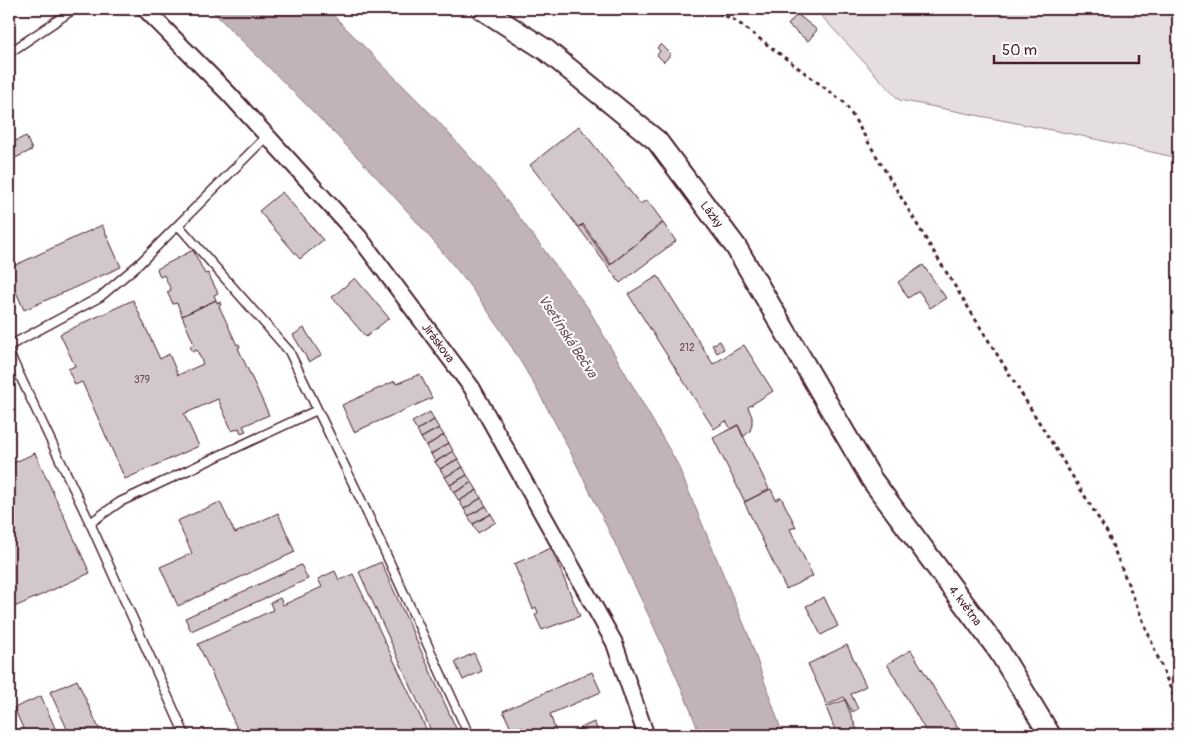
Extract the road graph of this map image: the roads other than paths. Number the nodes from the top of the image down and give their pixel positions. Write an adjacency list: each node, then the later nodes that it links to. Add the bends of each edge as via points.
1 (74, 9): 4 (lane)
2 (145, 9): 5 (street, Jiráskova)
3 (482, 9): 10 (street, Lázky, via 546,50 657,141 736,247)
4 (9, 53)
5 (267, 136): 6 (lane); 14 (street, Jiráskova, via 359,237 472,388 614,642)
6 (178, 225): 7 (lane, via 100,297); 9 (lane, via 289,351)
7 (9, 346)
8 (9, 353): 11 (lane)
9 (317, 410): 11 (lane, via 120,502); 13 (lane)
10 (872, 480): 15 (street, 4. května, via 999,651)
11 (90, 523): 12 (lane)
12 (185, 735)
13 (469, 735)
14 (646, 735)
15 (1050, 735)

